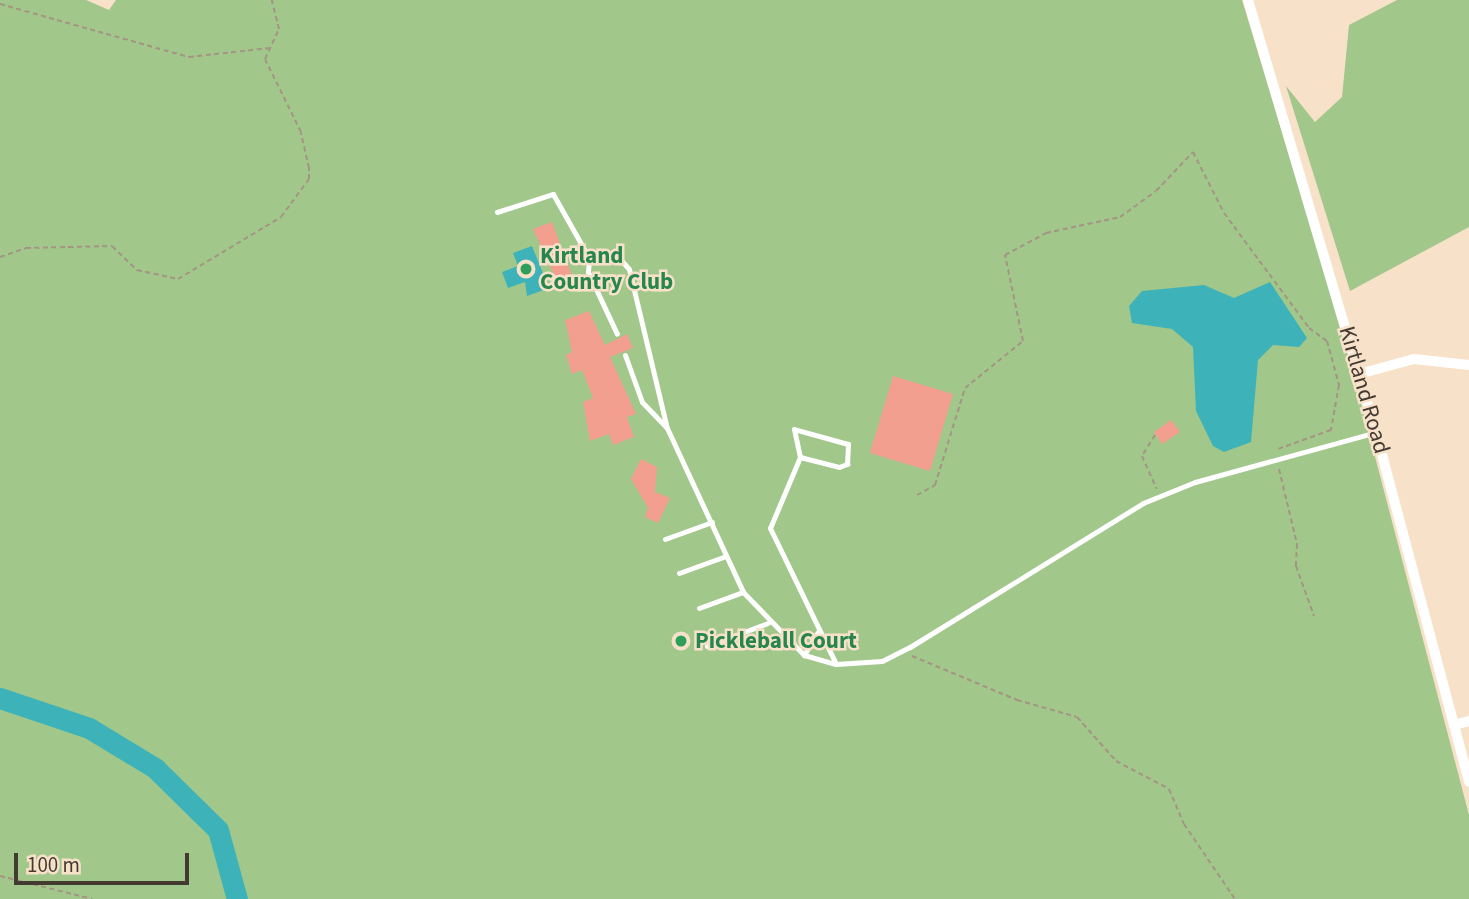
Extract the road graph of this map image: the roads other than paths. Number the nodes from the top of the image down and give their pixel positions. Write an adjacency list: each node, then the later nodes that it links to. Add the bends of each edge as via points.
1 (1248, 0): 7 (street, Kirtland Road)
2 (498, 212): 3 (lane, via 553,194)
3 (589, 258): 4 (lane, via 588,272); 8 (lane, via 621,259 629,269)
4 (617, 334)
5 (625, 355): 8 (lane, via 642,402)
6 (1469, 365): 7 (street, via 1414,359)
7 (1359, 374): 9 (street, Kirtland Road)
8 (667, 428): 11 (lane)
9 (1376, 432): 21 (lane, via 1160,496 882,661); 23 (street, Kirtland Road)
10 (800, 457): 10 (lane, via 792,432 800,427 848,444 847,464 839,467); 18 (lane, via 770,528)
11 (712, 522): 12 (lane); 13 (lane)
12 (665, 538)
13 (726, 556): 14 (lane); 15 (lane)
14 (679, 573)
15 (743, 592): 16 (lane); 17 (lane)
16 (699, 608)
17 (768, 623): 19 (lane); 20 (lane)
18 (817, 633): 20 (lane); 21 (lane)
19 (707, 646)
20 (804, 655): 21 (lane)
21 (836, 664)
22 (1469, 721): 23 (street)
23 (1454, 725): 24 (street, Kirtland Road)
24 (1469, 782)

